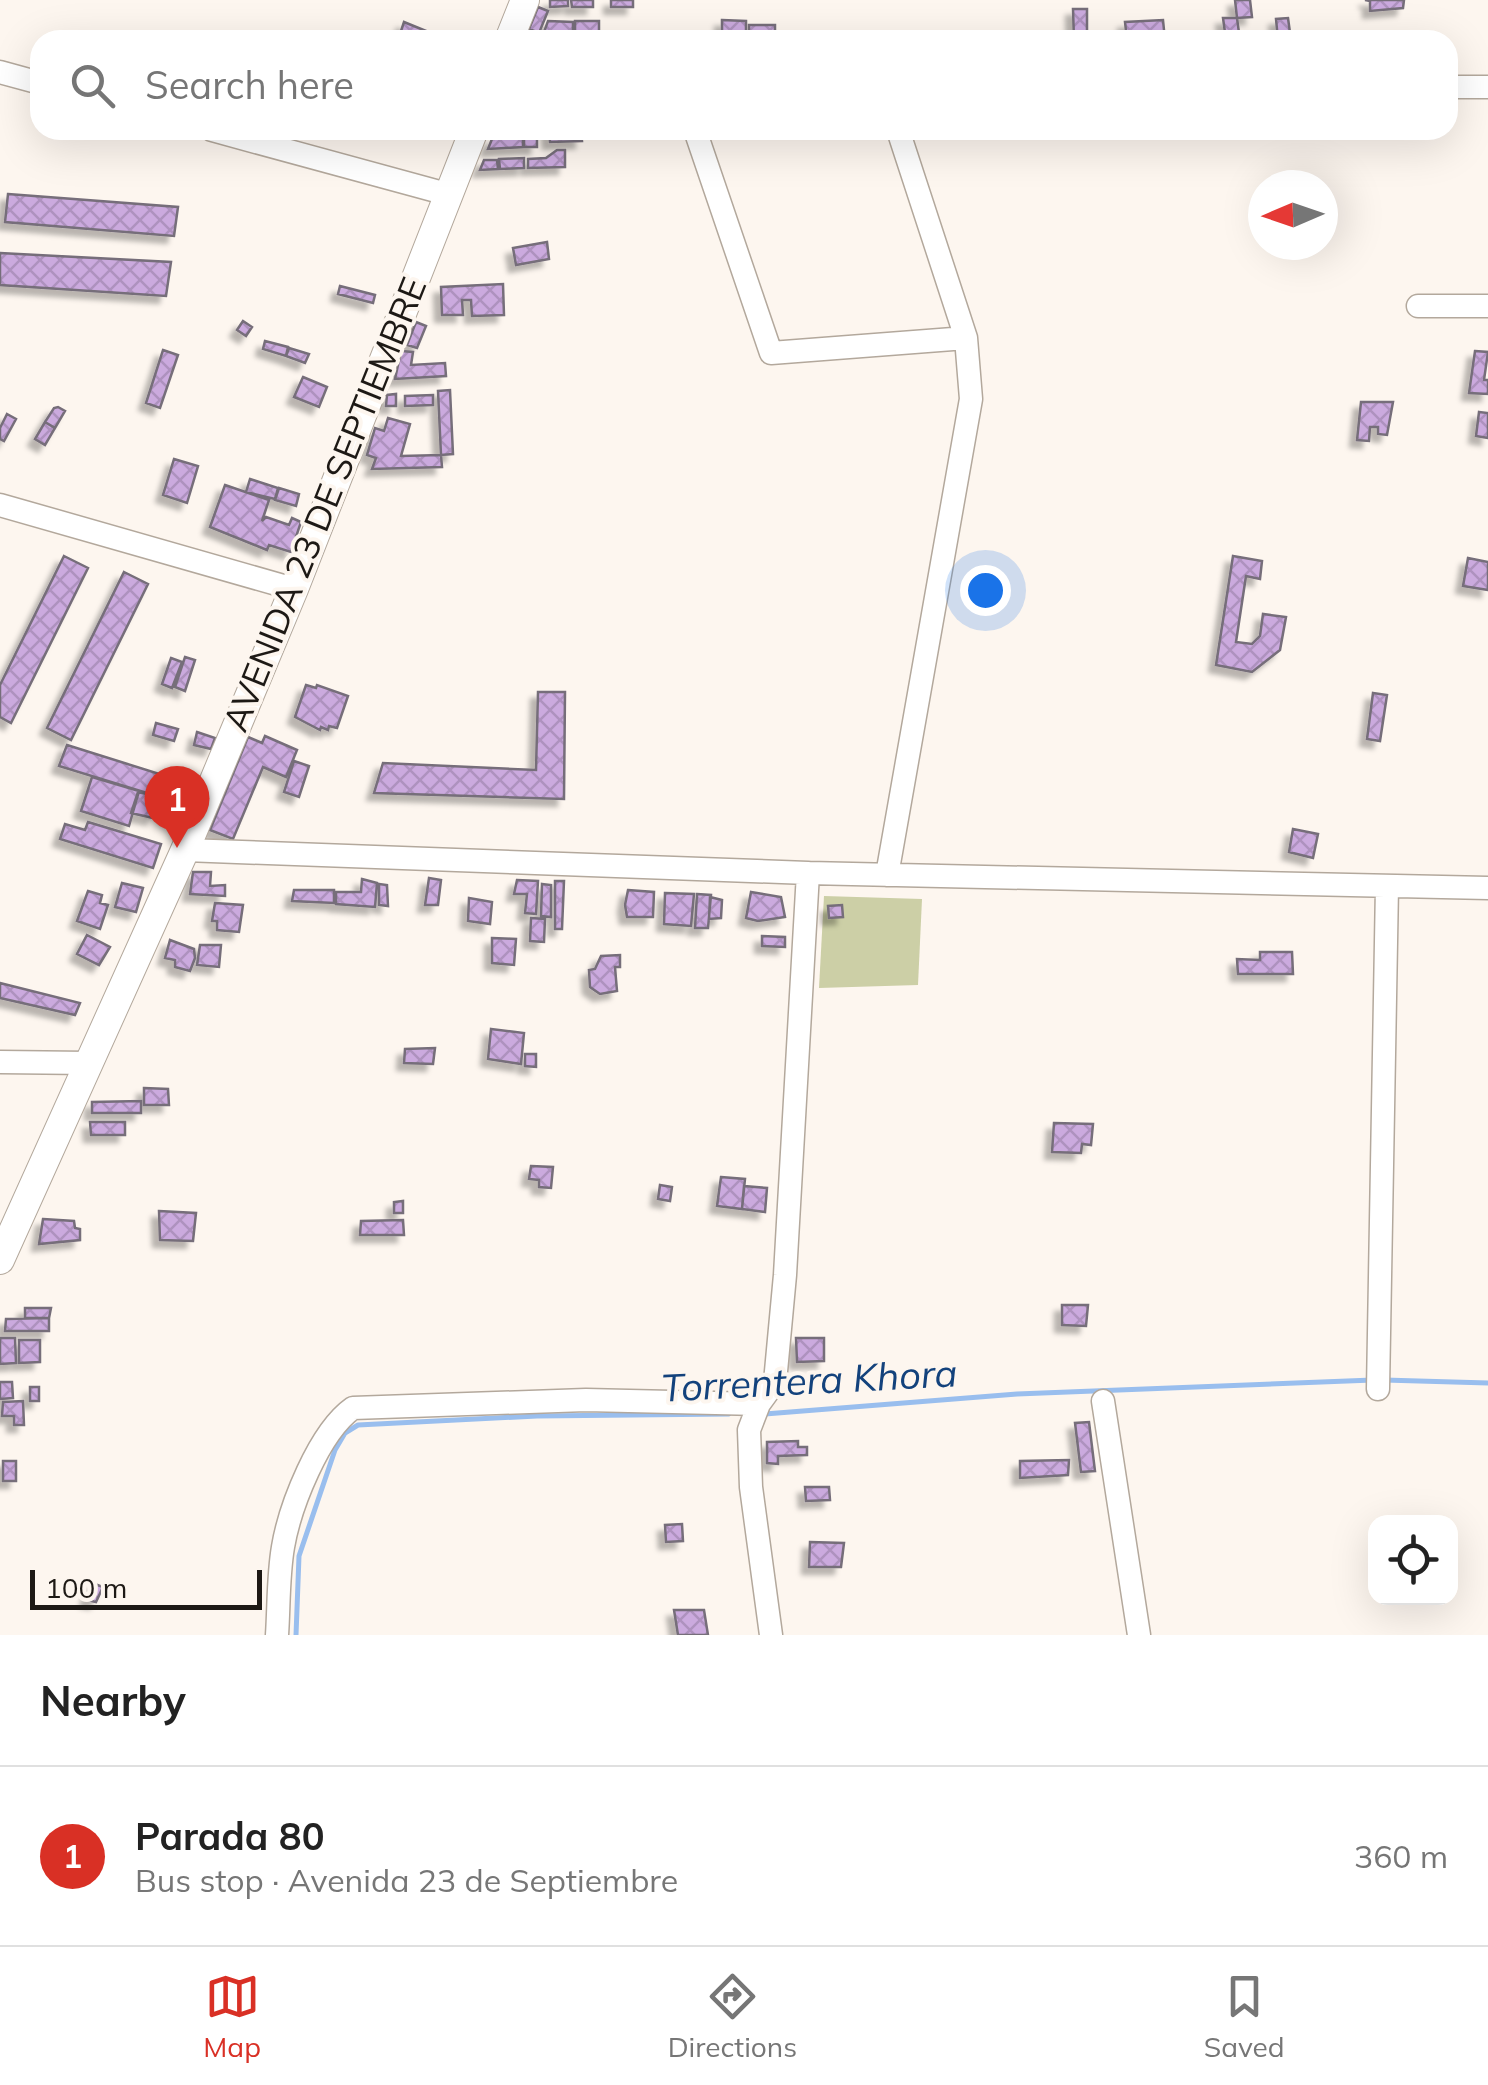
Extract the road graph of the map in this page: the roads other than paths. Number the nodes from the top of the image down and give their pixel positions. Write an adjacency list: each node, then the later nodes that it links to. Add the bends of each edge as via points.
1 (525, 0): 2 (main road)
2 (514, 30)
3 (0, 72): 4 (street)
4 (30, 80)
5 (1458, 87): 6 (street)
6 (1488, 87)
7 (249, 140): 11 (street)
8 (470, 140): 11 (main road, AVENIDA 23 DE SEPTIEMBRE)
9 (699, 140): 14 (street, via 772,354)
10 (901, 140): 14 (street)
11 (447, 194): 16 (main road, AVENIDA 23 DE SEPTIEMBRE)
12 (1418, 306): 13 (street)
13 (1488, 306)
14 (966, 338): 19 (street, via 972,399)
15 (0, 505): 16 (street)
16 (294, 589): 17 (main road, AVENIDA 23 DE SEPTIEMBRE)
17 (185, 850): 18 (street); 23 (main road, AVENIDA 23 DE SEPTIEMBRE)
18 (808, 873): 19 (street); 27 (street, via 776,1382)
19 (887, 875): 20 (street)
20 (1387, 886): 21 (street); 25 (street)
21 (1488, 888)
22 (0, 1062): 23 (street)
23 (89, 1063): 24 (main road, AVENIDA 23 DE SEPTIEMBRE)
24 (0, 1260)
25 (1378, 1389)
26 (1103, 1401): 30 (street)
27 (759, 1404): 28 (street, via 586,1400 353,1408 337,1420 296,1504 283,1547); 29 (street, via 749,1430 750,1488)
28 (276, 1635)
29 (772, 1635)
30 (1139, 1635)

